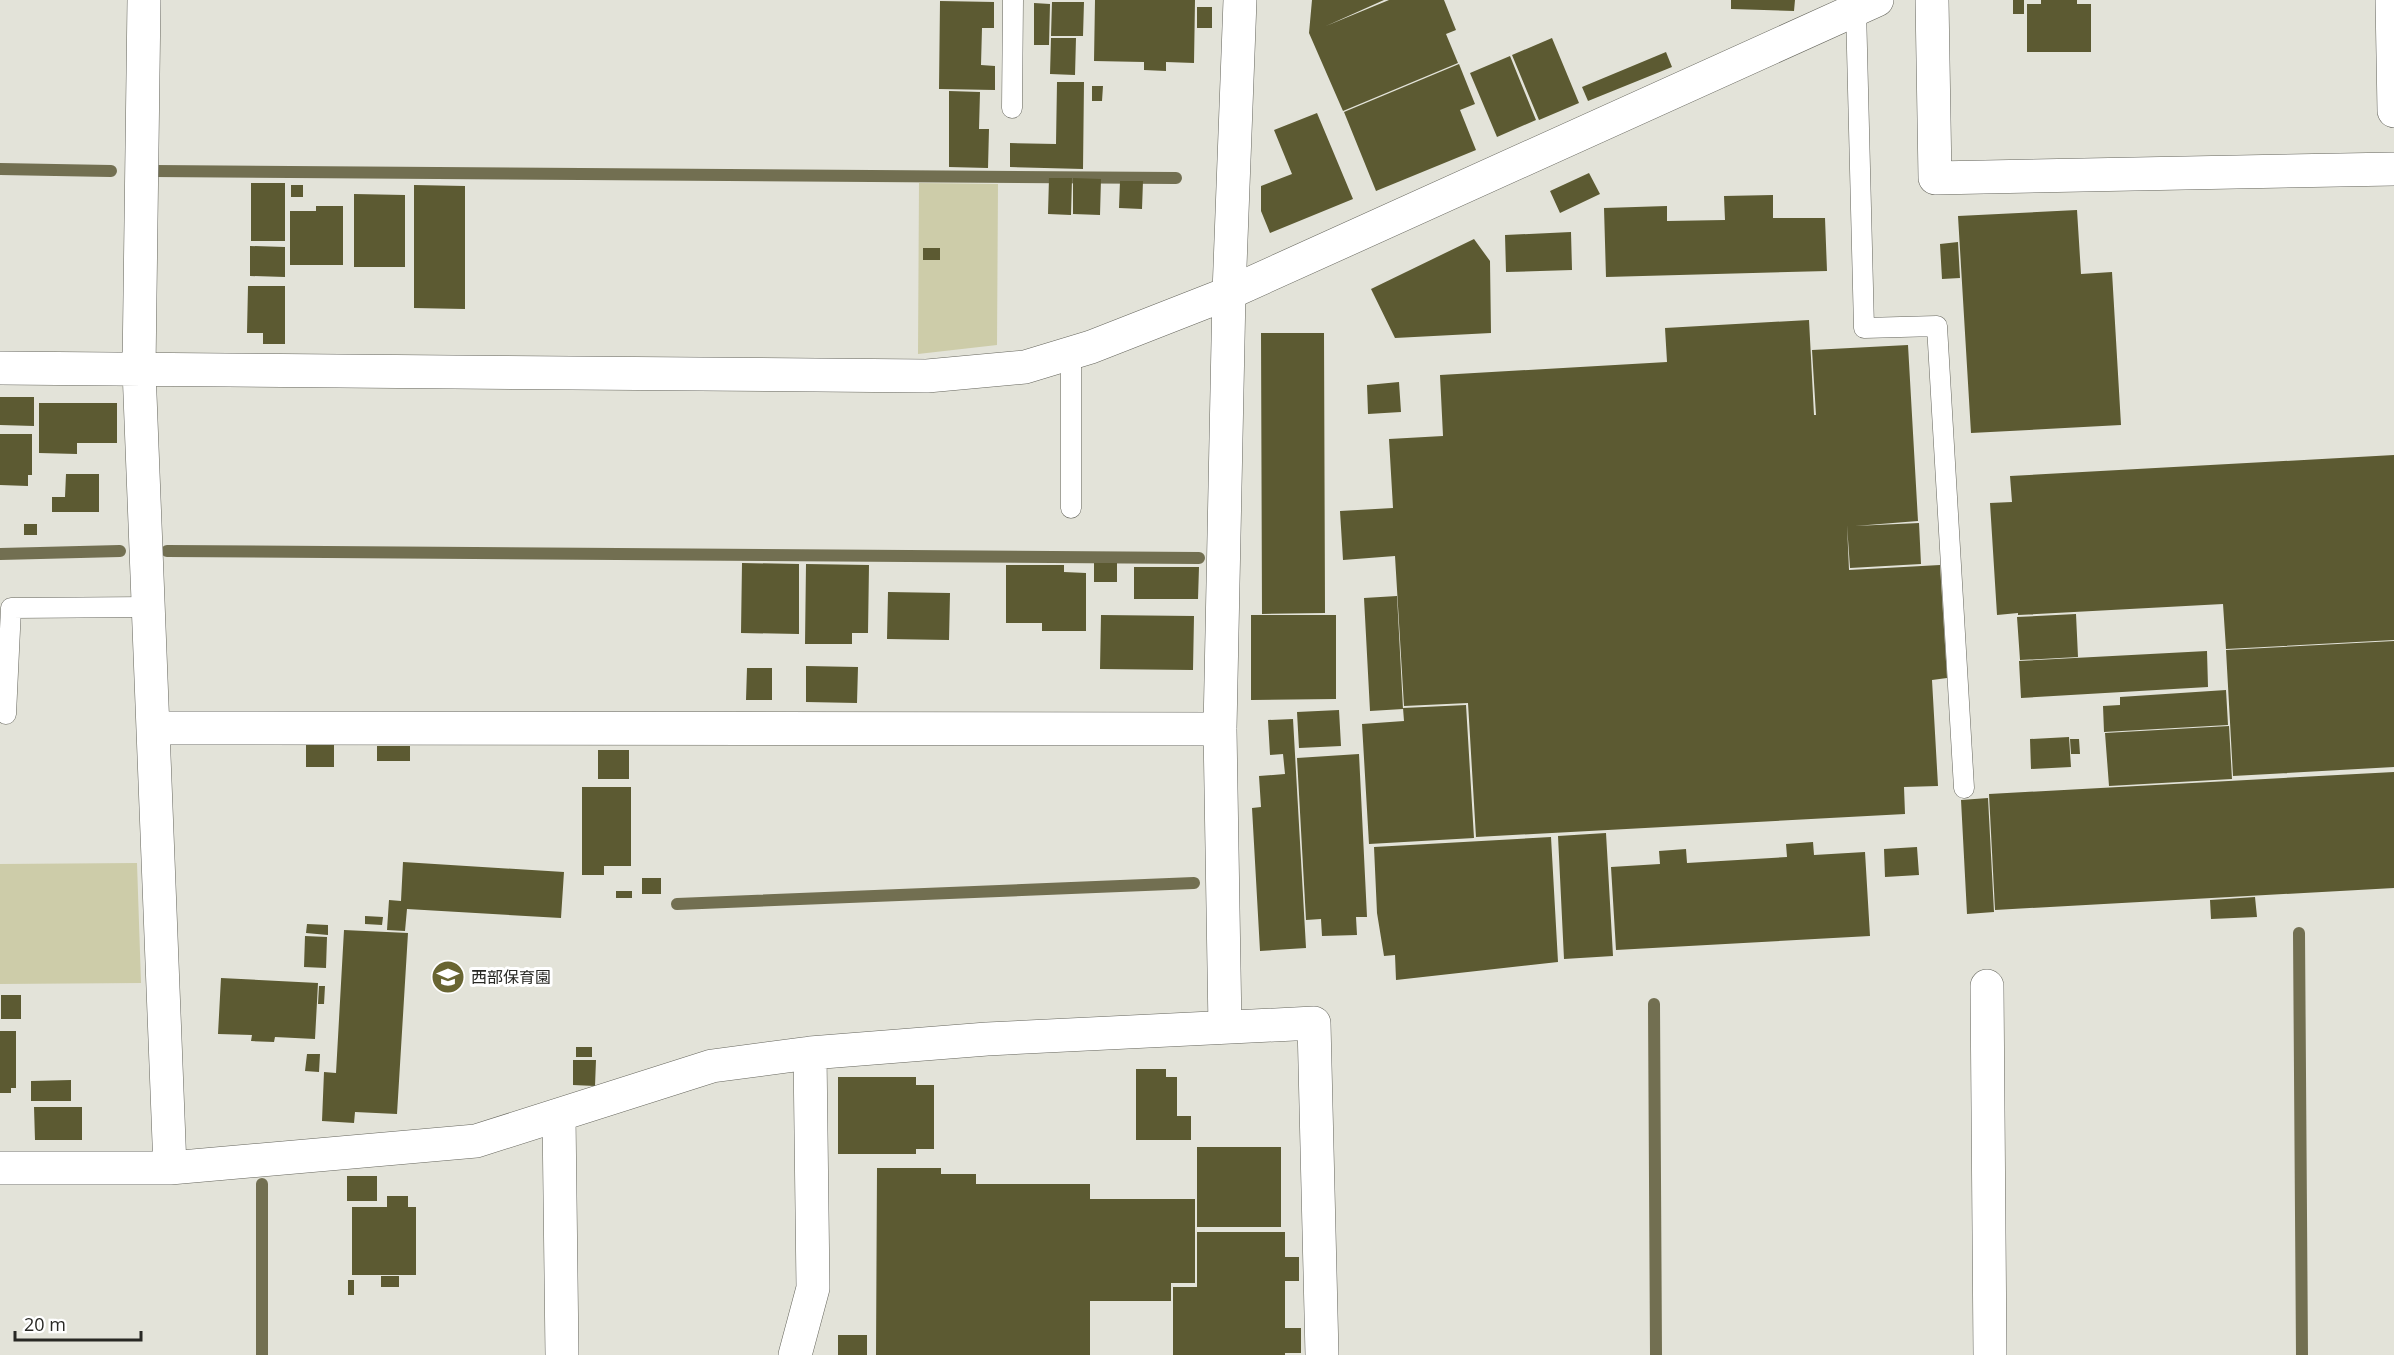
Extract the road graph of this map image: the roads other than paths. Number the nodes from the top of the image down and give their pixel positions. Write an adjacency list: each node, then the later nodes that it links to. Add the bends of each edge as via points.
1 (144, 0): 13 (street)
2 (1013, 0): 7 (lane)
3 (1240, 0): 10 (street)
4 (1932, 0): 9 (street, via 1935,178)
5 (2392, 0): 8 (street)
6 (1866, 5): 10 (street); 19 (lane, via 1864,328 1937,326)
7 (1012, 108)
8 (2394, 111)
9 (2394, 169)
10 (1229, 293): 11 (street); 18 (street)
11 (1071, 354): 13 (street, via 1025,367 927,376); 14 (lane)
12 (0, 368): 13 (street)
13 (139, 369): 15 (street)
14 (1071, 508)
15 (148, 608): 16 (lane, via 11,608); 17 (street)
16 (6, 714)
17 (153, 728): 18 (street); 25 (street)
18 (1220, 729): 21 (street)
19 (1964, 788)
20 (1987, 986): 29 (street)
21 (1225, 1028): 22 (street, via 987,1039); 28 (street, via 1314,1023)
22 (810, 1053): 23 (street, via 712,1066); 27 (street, via 813,1288)
23 (559, 1116): 25 (street, via 476,1141); 26 (street)
24 (0, 1168): 25 (street)
25 (170, 1168)
26 (562, 1355)
27 (795, 1355)
28 (1322, 1355)
29 (1990, 1355)

